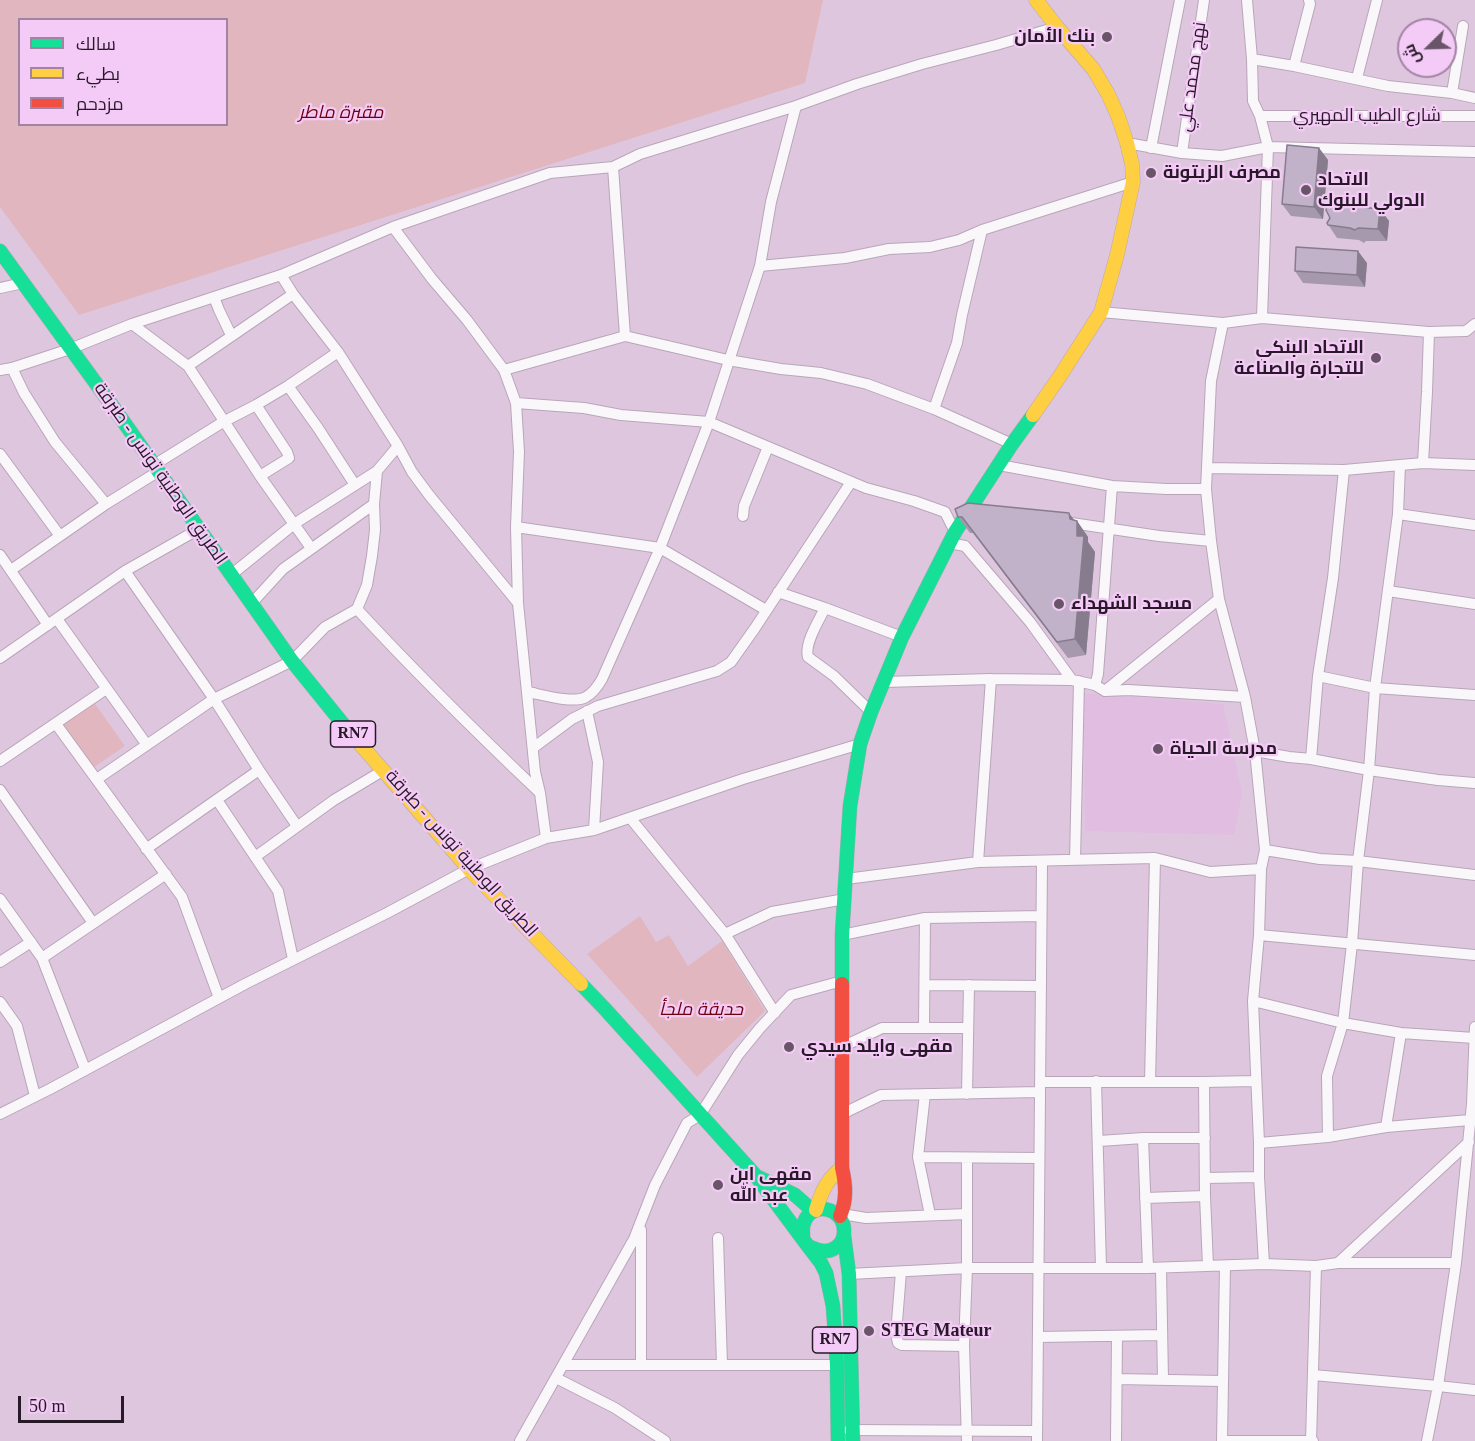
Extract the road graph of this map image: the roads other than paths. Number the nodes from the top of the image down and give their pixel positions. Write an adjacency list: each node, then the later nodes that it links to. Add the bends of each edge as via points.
1 (1036, 0): 8 (main road)
2 (1180, 0): 19 (street, نهج محمد علي)
3 (1204, 0): 21 (street, نهج محمد علي)
4 (1247, 0): 9 (street)
5 (1310, 0): 10 (street)
6 (1377, 0): 11 (street)
7 (1463, 26): 12 (street)
8 (1057, 27): 14 (street, via 922,64); 17 (main road, via 1094,70)
9 (1252, 59): 10 (street); 15 (street, via 1253,101)
10 (1294, 66): 11 (street)
11 (1357, 78): 12 (street, via 1388,86)
12 (1452, 93): 13 (street)
13 (1475, 98)
14 (796, 106): 22 (street, via 640,154); 27 (street, via 771,202)
15 (1260, 116): 16 (street, شارع الطيب المهيري); 18 (street)
16 (1475, 116)
17 (1127, 143): 19 (street, شارع الطيب المهيري); 23 (main road)
18 (1268, 147): 20 (street, شارع الطيب المهيري); 21 (street, شارع الطيب المهيري, via 1222,156); 34 (street)
19 (1151, 148): 21 (street, شارع الطيب المهيري)
20 (1475, 152)
21 (1182, 153)
22 (613, 167): 24 (street, via 550,173); 40 (street)
23 (1133, 182): 25 (street); 33 (main road)
24 (393, 226): 28 (street); 47 (street)
25 (982, 230): 27 (street, via 930,247); 51 (street, via 957,343)
26 (0, 251): 29 (main road, الطريق الوطنية تونس - طبرقة / RN7)
27 (760, 266): 43 (street)
28 (281, 276): 31 (street); 32 (street)
29 (22, 283): 30 (street); 41 (main road, الطريق الوطنية تونس - طبرقة / RN7)
30 (0, 288)
31 (294, 294): 39 (street); 42 (street)
32 (214, 297): 36 (street); 39 (street)
33 (1101, 312): 35 (street); 54 (main road)
34 (1262, 318): 35 (street); 38 (street)
35 (1223, 323): 63 (street, via 1211,381)
36 (132, 324): 41 (street); 44 (street)
37 (1475, 324): 38 (street, via 1466,331)
38 (1429, 332): 58 (street)
39 (231, 335): 44 (street)
40 (625, 336): 43 (street); 47 (street)
41 (70, 349): 45 (street); 62 (main road, الطريق الوطنية تونس - طبرقة / RN7)
42 (338, 352): 48 (street); 55 (street)
43 (728, 360): 51 (street, via 821,373 867,384); 53 (street)
44 (188, 366): 52 (street)
45 (12, 368): 46 (street); 71 (street, via 55,442)
46 (0, 370)
47 (504, 370): 49 (street)
48 (288, 386): 50 (street); 68 (street)
49 (516, 403): 53 (street); 78 (street)
50 (256, 405): 52 (street); 66 (street, via 289,458)
51 (934, 409): 54 (street)
52 (223, 422): 62 (street); 66 (street)
53 (709, 422): 56 (street); 85 (street)
54 (1012, 444): 59 (main road)
55 (398, 446): 65 (street); 94 (street, via 429,495)
56 (768, 447): 67 (street); 74 (street)
57 (0, 454): 81 (street)
58 (1423, 463): 60 (street); 61 (street)
59 (999, 465): 69 (street); 82 (main road, via 974,512)
60 (1400, 465): 64 (street); 73 (street)
61 (1475, 465)
62 (156, 468): 71 (street); 79 (main road, الطريق الوطنية تونس - طبرقة / RN7)
63 (1207, 468): 64 (street); 70 (street)
64 (1344, 470): 103 (street)
65 (377, 471): 68 (street); 72 (street)
66 (260, 476): 76 (street)
67 (851, 482): 82 (street, via 945,512); 91 (street)
68 (355, 485): 76 (street)
69 (1112, 486): 70 (street); 80 (street)
70 (1206, 489): 83 (street)
71 (106, 504): 81 (street)
72 (374, 504): 84 (street); 97 (street, via 368,585)
73 (1398, 514): 77 (street); 90 (street)
74 (743, 516)
75 (1056, 521): 80 (street)
76 (294, 524): 84 (street); 89 (street)
77 (1475, 525)
78 (516, 527): 85 (street); 94 (street)
79 (199, 529): 88 (street); 89 (main road, الطريق الوطنية تونس - طبرقة / RN7)
80 (1110, 529): 83 (street); 107 (street)
81 (60, 536): 87 (street)
82 (952, 537): 100 (main road); 105 (street, via 965,546)
83 (1211, 541): 92 (street)
84 (310, 548): 93 (street, via 283,569)
85 (660, 548): 98 (street); 111 (street, via 602,679)
86 (0, 555): 87 (street)
87 (10, 570): 99 (street)
88 (125, 571): 99 (street); 114 (street)
89 (231, 575): 93 (main road, الطريق الوطنية تونس - طبرقة / RN7)
90 (1388, 591): 95 (street); 108 (street)
91 (778, 592): 96 (street); 98 (street)
92 (1220, 599): 107 (street); 113 (street)
93 (252, 603): 102 (main road, الطريق الوطنية تونس - طبرقة / RN7)
94 (518, 603): 110 (street)
95 (1475, 604)
96 (825, 608): 100 (street); 117 (street, via 807,655 848,687)
97 (357, 609): 102 (street, via 325,627); 131 (street)
98 (766, 610): 115 (street, via 731,662 721,669)
99 (53, 622): 101 (street); 109 (street)
100 (902, 637): 106 (main road)
101 (0, 658)
102 (292, 661): 114 (street); 126 (main road, الطريق الوطنية تونس - طبرقة / RN7)
103 (1318, 676): 108 (street); 123 (street)
104 (991, 679): 105 (street); 106 (street); 144 (street)
105 (1076, 681): 107 (street); 141 (street)
106 (884, 682): 117 (main road)
107 (1100, 688): 113 (street)
108 (1375, 688): 112 (street); 127 (street)
109 (106, 689): 118 (street); 120 (street)
110 (528, 692): 111 (street, via 576,700); 121 (street)
111 (592, 693): 115 (street)
112 (1475, 694)
113 (1245, 697): 122 (street)
114 (214, 699): 120 (street); 125 (street)
115 (598, 706): 116 (street)
116 (587, 711): 121 (street); 135 (street, via 598,762)
117 (871, 712): 119 (main road)
118 (56, 724): 124 (street); 128 (street)
119 (860, 744): 133 (street); 149 (main road, via 850,806)
120 (147, 745): 128 (street)
121 (533, 748): 131 (street)
122 (1255, 751): 123 (street); 138 (street)
123 (1311, 759): 127 (street)
124 (0, 762)
125 (259, 770): 132 (street); 134 (street)
126 (384, 770): 134 (street); 145 (main road, الطريق الوطنية تونس - طبرقة / RN7)
127 (1369, 770): 129 (street); 143 (street)
128 (97, 779): 137 (street)
129 (1475, 783)
130 (0, 790): 154 (street)
131 (540, 793): 136 (street)
132 (217, 800): 137 (street); 139 (street)
133 (630, 819): 135 (street); 155 (street)
134 (297, 826): 139 (street)
135 (594, 830): 136 (street)
136 (546, 838): 145 (street)
137 (146, 849): 147 (street)
138 (1265, 850): 143 (street); 146 (street)
139 (255, 857): 162 (street, via 278,891)
140 (1155, 858): 141 (street); 146 (street, via 1210,872); 181 (street)
141 (1075, 860): 142 (street)
142 (1042, 861): 144 (street); 152 (street)
143 (1358, 861): 148 (street); 159 (street)
144 (978, 862): 149 (street)
145 (469, 869): 162 (street); 190 (main road, الطريق الوطنية تونس - طبرقة / RN7, via 605,1009)
146 (1261, 869): 157 (street)
147 (166, 874): 154 (street); 168 (street, via 182,897)
148 (1475, 875)
149 (846, 879): 151 (main road)
150 (0, 899): 158 (street)
151 (844, 899): 155 (street, via 772,912); 156 (main road)
152 (1041, 916): 153 (street); 167 (street)
153 (925, 918): 156 (street); 165 (street)
154 (93, 923): 161 (street)
155 (725, 934): 171 (street)
156 (842, 935): 164 (main road)
157 (1259, 936): 159 (street); 169 (street)
158 (31, 942): 161 (street); 163 (street)
159 (1352, 944): 160 (street); 172 (street)
160 (1475, 955)
161 (42, 958): 178 (street)
162 (293, 959): 168 (street)
163 (0, 962)
164 (842, 981): 171 (street, via 791,995); 177 (main road)
165 (925, 985): 166 (street); 173 (street)
166 (969, 985): 167 (street); 174 (street)
167 (1041, 986): 183 (street)
168 (219, 998): 178 (street)
169 (1254, 1001): 172 (street); 180 (street)
170 (0, 1002): 186 (street, via 17,1026)
171 (775, 1013): 190 (street, via 738,1055)
172 (1343, 1023): 175 (street); 193 (street, via 1327,1076)
173 (924, 1027): 174 (street); 177 (street, via 882,1028)
174 (968, 1028): 185 (street)
175 (1401, 1033): 176 (street); 192 (street)
176 (1475, 1040): 187 (street)
177 (842, 1047): 189 (main road)
178 (85, 1069): 186 (street)
179 (1096, 1081): 181 (street); 183 (street); 196 (street)
180 (1257, 1081): 182 (street); 198 (street)
181 (1150, 1082): 182 (street)
182 (1204, 1082): 195 (street)
183 (1040, 1087): 185 (street); 201 (street)
184 (925, 1094): 185 (street); 189 (street, via 881,1095); 199 (street)
185 (967, 1094)
186 (35, 1096): 188 (street)
187 (1474, 1104): 191 (street)
188 (0, 1114)
189 (842, 1114): 202 (main road)
190 (700, 1115): 203 (main road, الطريق الوطنية تونس - طبرقة / RN7); 212 (street, via 687,1123)
191 (1470, 1120): 192 (street); 197 (street)
192 (1386, 1127): 193 (street)
193 (1328, 1137): 198 (street)
194 (1143, 1138): 195 (street); 196 (street); 207 (street)
195 (1205, 1138): 205 (street)
196 (1099, 1141): 224 (street)
197 (1469, 1142): 216 (street); 217 (street)
198 (1259, 1143): 204 (street)
199 (918, 1157): 200 (street); 211 (street)
200 (968, 1158): 201 (street); 210 (street)
201 (1040, 1158): 223 (street)
202 (842, 1168): 208 (main road, via 829,1178); 209 (main road, via 846,1194)
203 (756, 1176): 208 (main road, الطريق الوطنية تونس - طبرقة / RN7, via 798,1197); 215 (main road, الطريق الوطنية تونس - طبرقة / RN7)
204 (1259, 1177): 205 (street); 218 (street)
205 (1205, 1178): 206 (street)
206 (1205, 1196): 207 (street); 219 (street)
207 (1145, 1198): 225 (street)
208 (814, 1210): 209 (main road, RN7); 215 (main road, via 804,1219 801,1231)
209 (841, 1214): 211 (street, via 866,1218); 213 (main road, RN7)
210 (967, 1214): 211 (street); 222 (street)
211 (930, 1215)
212 (641, 1222): 233 (street); 234 (street)
213 (844, 1236): 215 (main road, via 833,1250 824,1252); 228 (main road, RN7)
214 (717, 1238): 235 (street)
215 (805, 1241): 236 (main road, الطريق الوطنية تونس - طبرقة / RN7, via 821,1263 831,1292)
216 (1338, 1263): 217 (street); 221 (street)
217 (1456, 1263): 242 (street)
218 (1264, 1264): 220 (street); 221 (street)
219 (1208, 1266): 220 (street); 226 (street)
220 (1225, 1266): 241 (street)
221 (1316, 1266): 237 (street)
222 (967, 1268): 223 (street); 227 (street); 232 (street)
223 (1039, 1268): 224 (street); 231 (street)
224 (1101, 1268): 225 (street)
225 (1148, 1268): 226 (street)
226 (1161, 1268): 229 (street)
227 (901, 1272): 228 (street); 232 (street, via 898,1343)
228 (849, 1274): 245 (main road, RN7)
229 (1162, 1335): 230 (street); 240 (street)
230 (1117, 1336): 231 (street); 239 (street)
231 (1038, 1337): 247 (street)
232 (964, 1346): 246 (street)
233 (640, 1364): 234 (street); 235 (street)
234 (563, 1365): 238 (street)
235 (722, 1365): 236 (street)
236 (837, 1365): 244 (main road, الطريق الوطنية تونس - طبرقة / RN7)
237 (1313, 1375): 242 (street); 252 (street)
238 (556, 1378): 248 (street); 249 (street, via 615,1408)
239 (1117, 1379): 240 (street); 250 (street)
240 (1163, 1380): 241 (street)
241 (1222, 1381): 251 (street)
242 (1438, 1386): 243 (street); 253 (street)
243 (1475, 1390)
244 (838, 1435): 245 (street)
245 (853, 1435): 246 (street)
246 (967, 1436): 247 (street)
247 (1037, 1436)
248 (524, 1440)
249 (665, 1441)
250 (1116, 1441)
251 (1223, 1441): 252 (street)
252 (1312, 1441)
253 (1427, 1441)

